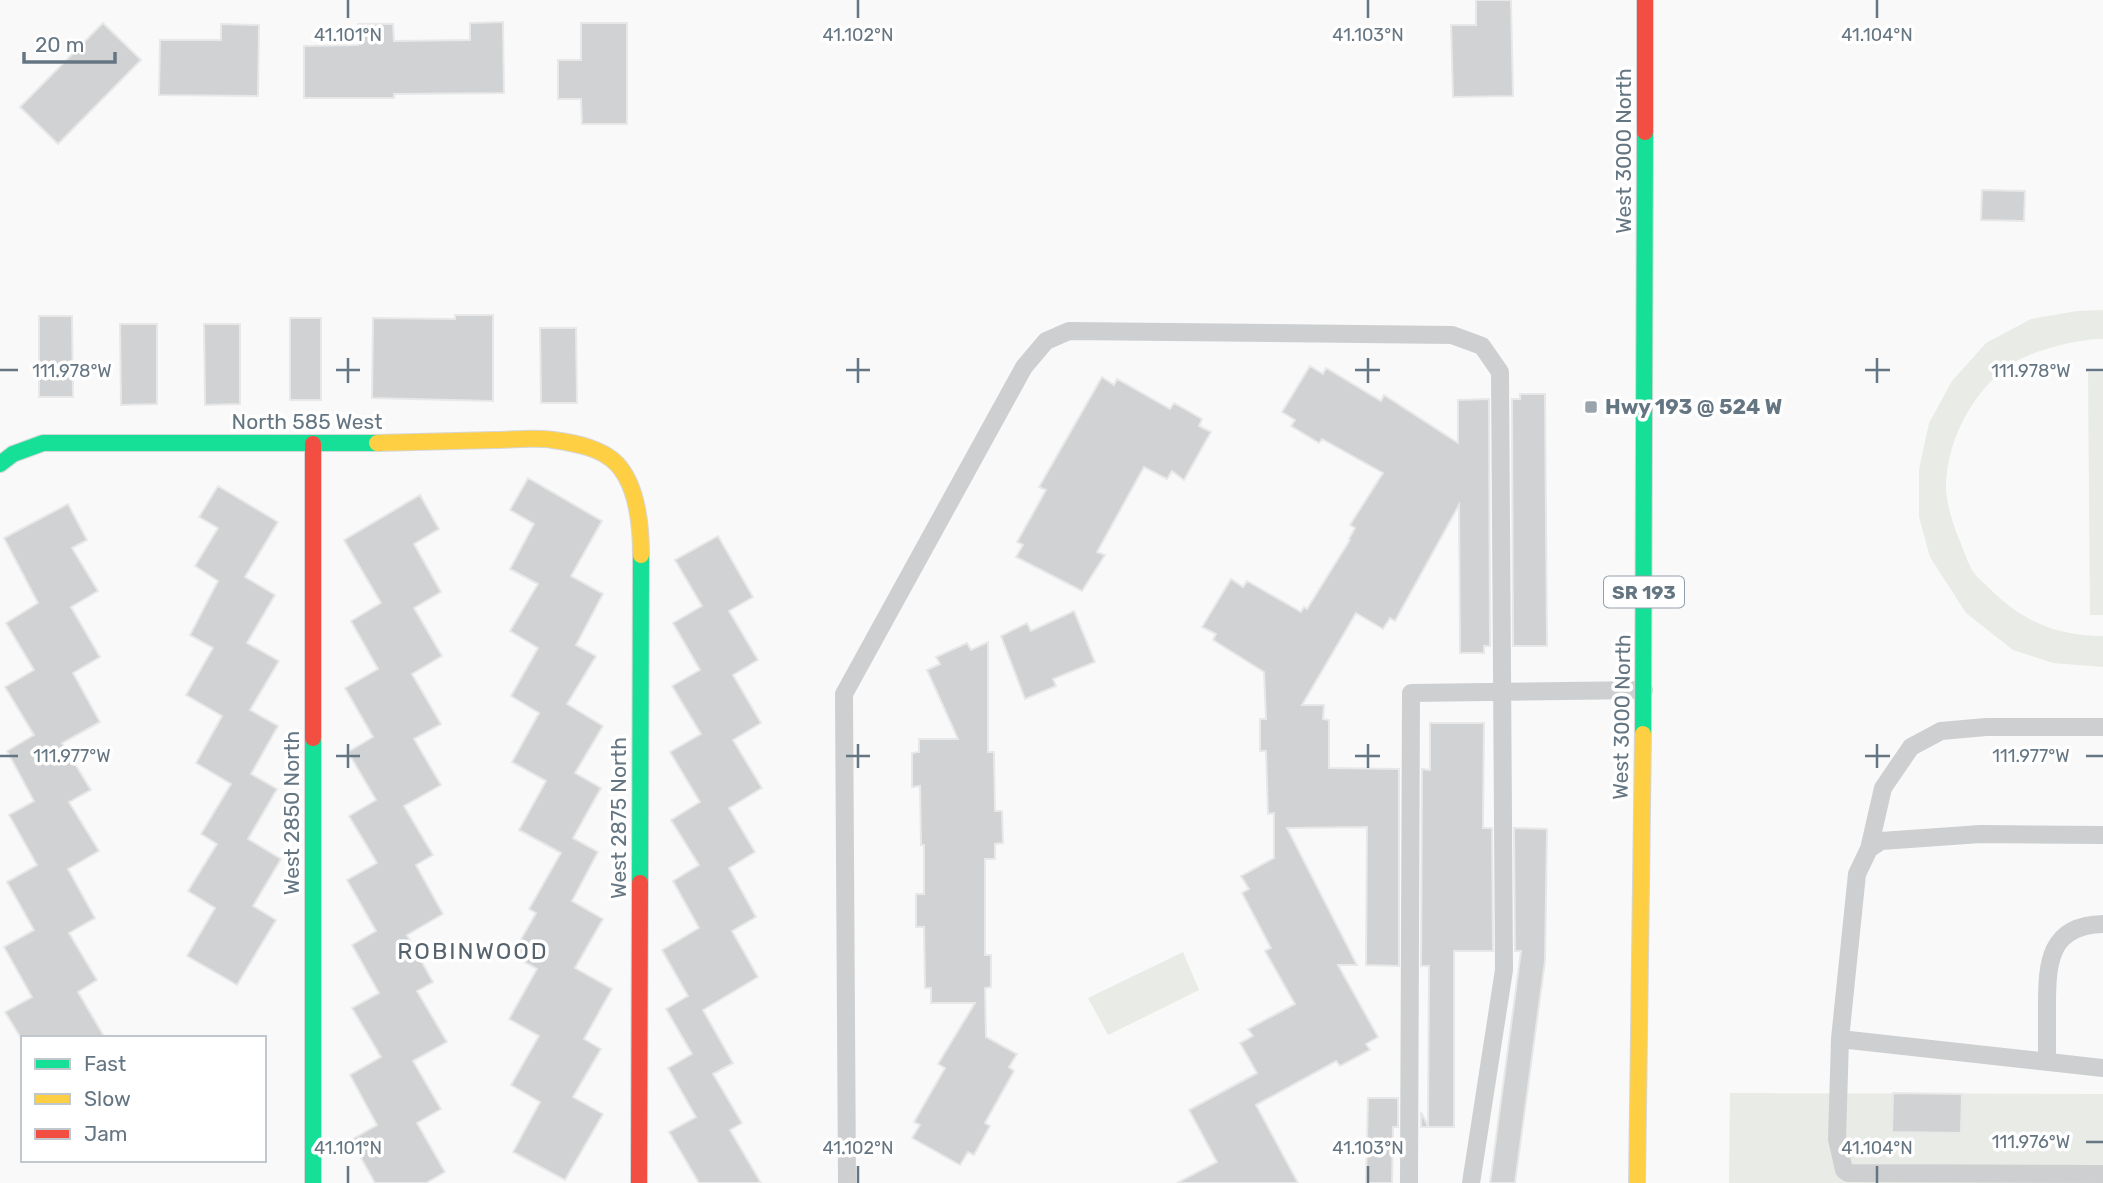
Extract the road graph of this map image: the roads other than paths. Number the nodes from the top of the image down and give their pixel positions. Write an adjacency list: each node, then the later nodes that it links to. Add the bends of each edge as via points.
1 (1645, 0): 5 (street, West 3000 North / SR 193)
2 (313, 444): 3 (street, North 585 West, via 550,439 584,444); 4 (street, North 585 West, via 43,443); 15 (street, West 2850 North)
3 (615, 459): 16 (street, West 2875 North, via 633,491 641,530)
4 (0, 464)
5 (1644, 690): 6 (lane); 20 (street, West 3000 North / SR 193)
6 (1501, 692): 17 (lane, via 1500,372 1482,346 1452,335 1069,331 1046,341 1024,367 844,694); 18 (lane, via 1411,693); 19 (lane, via 1504,970)
7 (2103, 727): 9 (lane, via 1941,730 1911,747 1884,788)
8 (2103, 835): 9 (lane, via 1981,834 1881,841)
9 (1869, 849): 11 (lane, via 1857,874)
10 (2103, 924): 12 (lane, via 2077,927 2055,947 2047,969)
11 (1840, 1039): 12 (lane); 14 (lane, via 1837,1139 1848,1173)
12 (2047, 1062): 13 (lane)
13 (2103, 1068)
14 (2103, 1174)
15 (313, 1183)
16 (639, 1183)
17 (846, 1183)
18 (1409, 1183)
19 (1471, 1183)
20 (1637, 1183)

